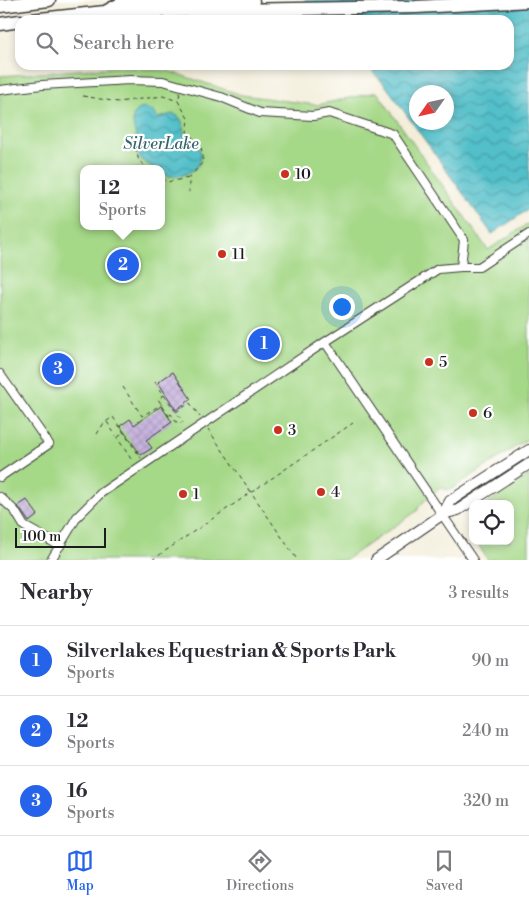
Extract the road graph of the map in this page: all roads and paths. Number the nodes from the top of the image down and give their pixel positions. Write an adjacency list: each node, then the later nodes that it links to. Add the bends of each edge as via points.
1 (49, 0): 5 (highway)
2 (404, 0): 4 (highway)
3 (529, 1): 4 (highway, via 416,7)
4 (281, 5): 6 (highway)
5 (0, 6)
6 (77, 15)
7 (15, 22): 8 (highway)
8 (0, 24)
9 (182, 86): 10 (street, via 163,80 130,80); 12 (path); 19 (street, via 260,113 313,116 328,113 393,134 464,240)
10 (0, 90)
11 (83, 96): 12 (path, via 118,102 163,96)
12 (178, 101): 15 (path, via 189,120 187,132 201,146 203,162)
13 (133, 140): 14 (path, via 139,161)
14 (144, 165)
15 (188, 178): 16 (path); 17 (path)
16 (165, 180)
17 (188, 192)
18 (529, 234): 19 (street, via 479,267)
19 (460, 267): 20 (street, via 438,269)
20 (325, 342): 31 (street); 42 (street)
21 (0, 374): 39 (street, via 49,444)
22 (155, 382): 24 (path)
23 (123, 387): 25 (path, via 142,416)
24 (164, 395): 25 (path, via 158,399); 26 (path)
25 (162, 404): 27 (path)
26 (176, 412): 27 (path, via 183,422 178,424); 31 (path, via 190,403)
27 (169, 415): 28 (path)
28 (171, 419)
29 (106, 422): 32 (path, via 113,417); 33 (path); 34 (path)
30 (353, 423): 40 (path)
31 (204, 424): 40 (path); 43 (street, via 101,493 77,516)
32 (124, 433): 34 (path); 36 (path)
33 (97, 434)
34 (117, 438): 37 (path)
35 (529, 450): 42 (main road, via 450,501)
36 (141, 458)
37 (132, 462)
38 (529, 464): 42 (main road, via 458,510)
39 (0, 476)
40 (252, 492): 44 (path); 46 (path)
41 (0, 497): 43 (street, via 24,526)
42 (443, 514): 47 (main road); 48 (street)
43 (60, 546): 45 (street)
44 (296, 558)
45 (51, 560)
46 (152, 560)
47 (376, 560)
48 (473, 560)

